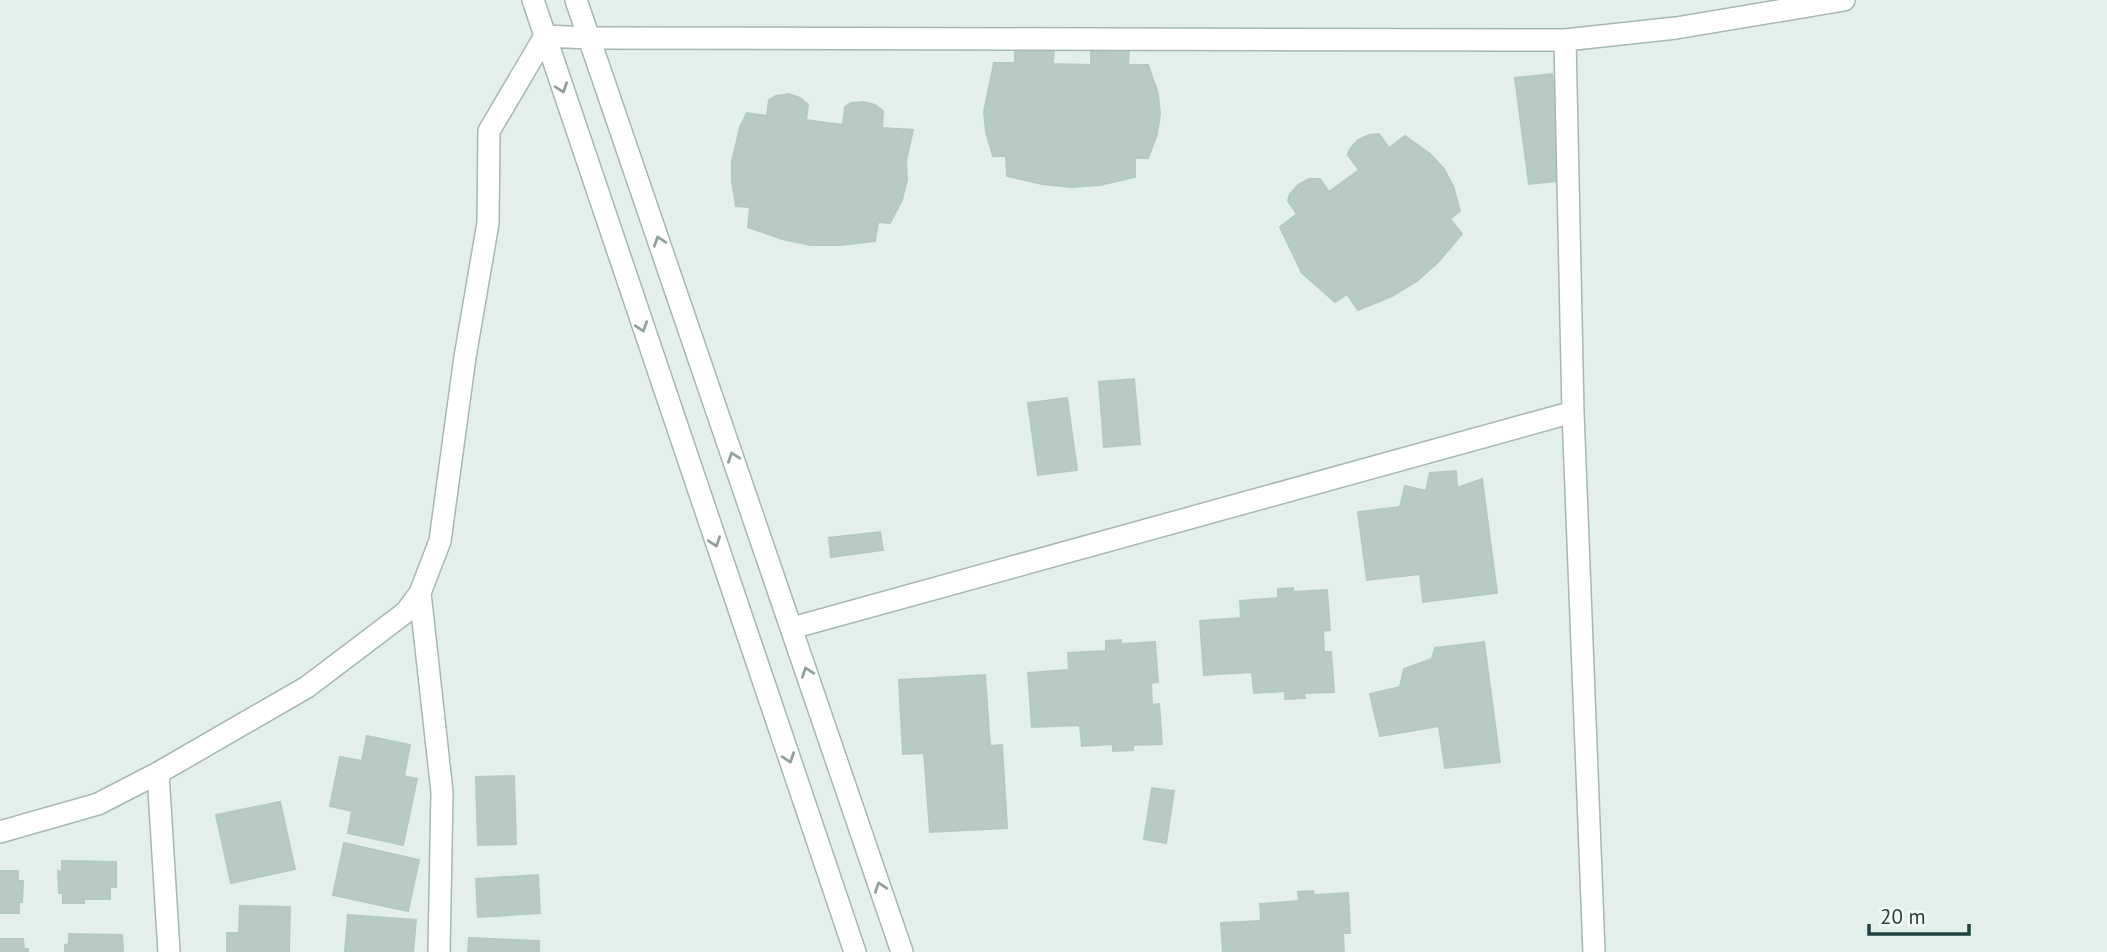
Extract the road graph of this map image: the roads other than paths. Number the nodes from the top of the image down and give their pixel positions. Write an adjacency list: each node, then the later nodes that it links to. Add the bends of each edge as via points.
1 (533, 0): 4 (street)
2 (576, 0): 5 (street)
3 (1844, 0): 6 (street, via 1676,28)
4 (545, 36): 5 (street); 8 (street, via 489,131 488,223 440,541); 14 (street, one-way to 14)
5 (589, 38): 6 (street); 9 (street, one-way to 5)
6 (1565, 40): 7 (street)
7 (1573, 412): 9 (street); 16 (street)
8 (420, 593): 10 (street, via 406,612 307,687); 13 (street, via 442,792)
9 (792, 628): 15 (street, one-way to 9)
10 (158, 773): 11 (street, via 98,804); 12 (street)
11 (0, 832)
12 (169, 952)
13 (439, 952)
14 (855, 952)
15 (902, 952)
16 (1594, 952)

